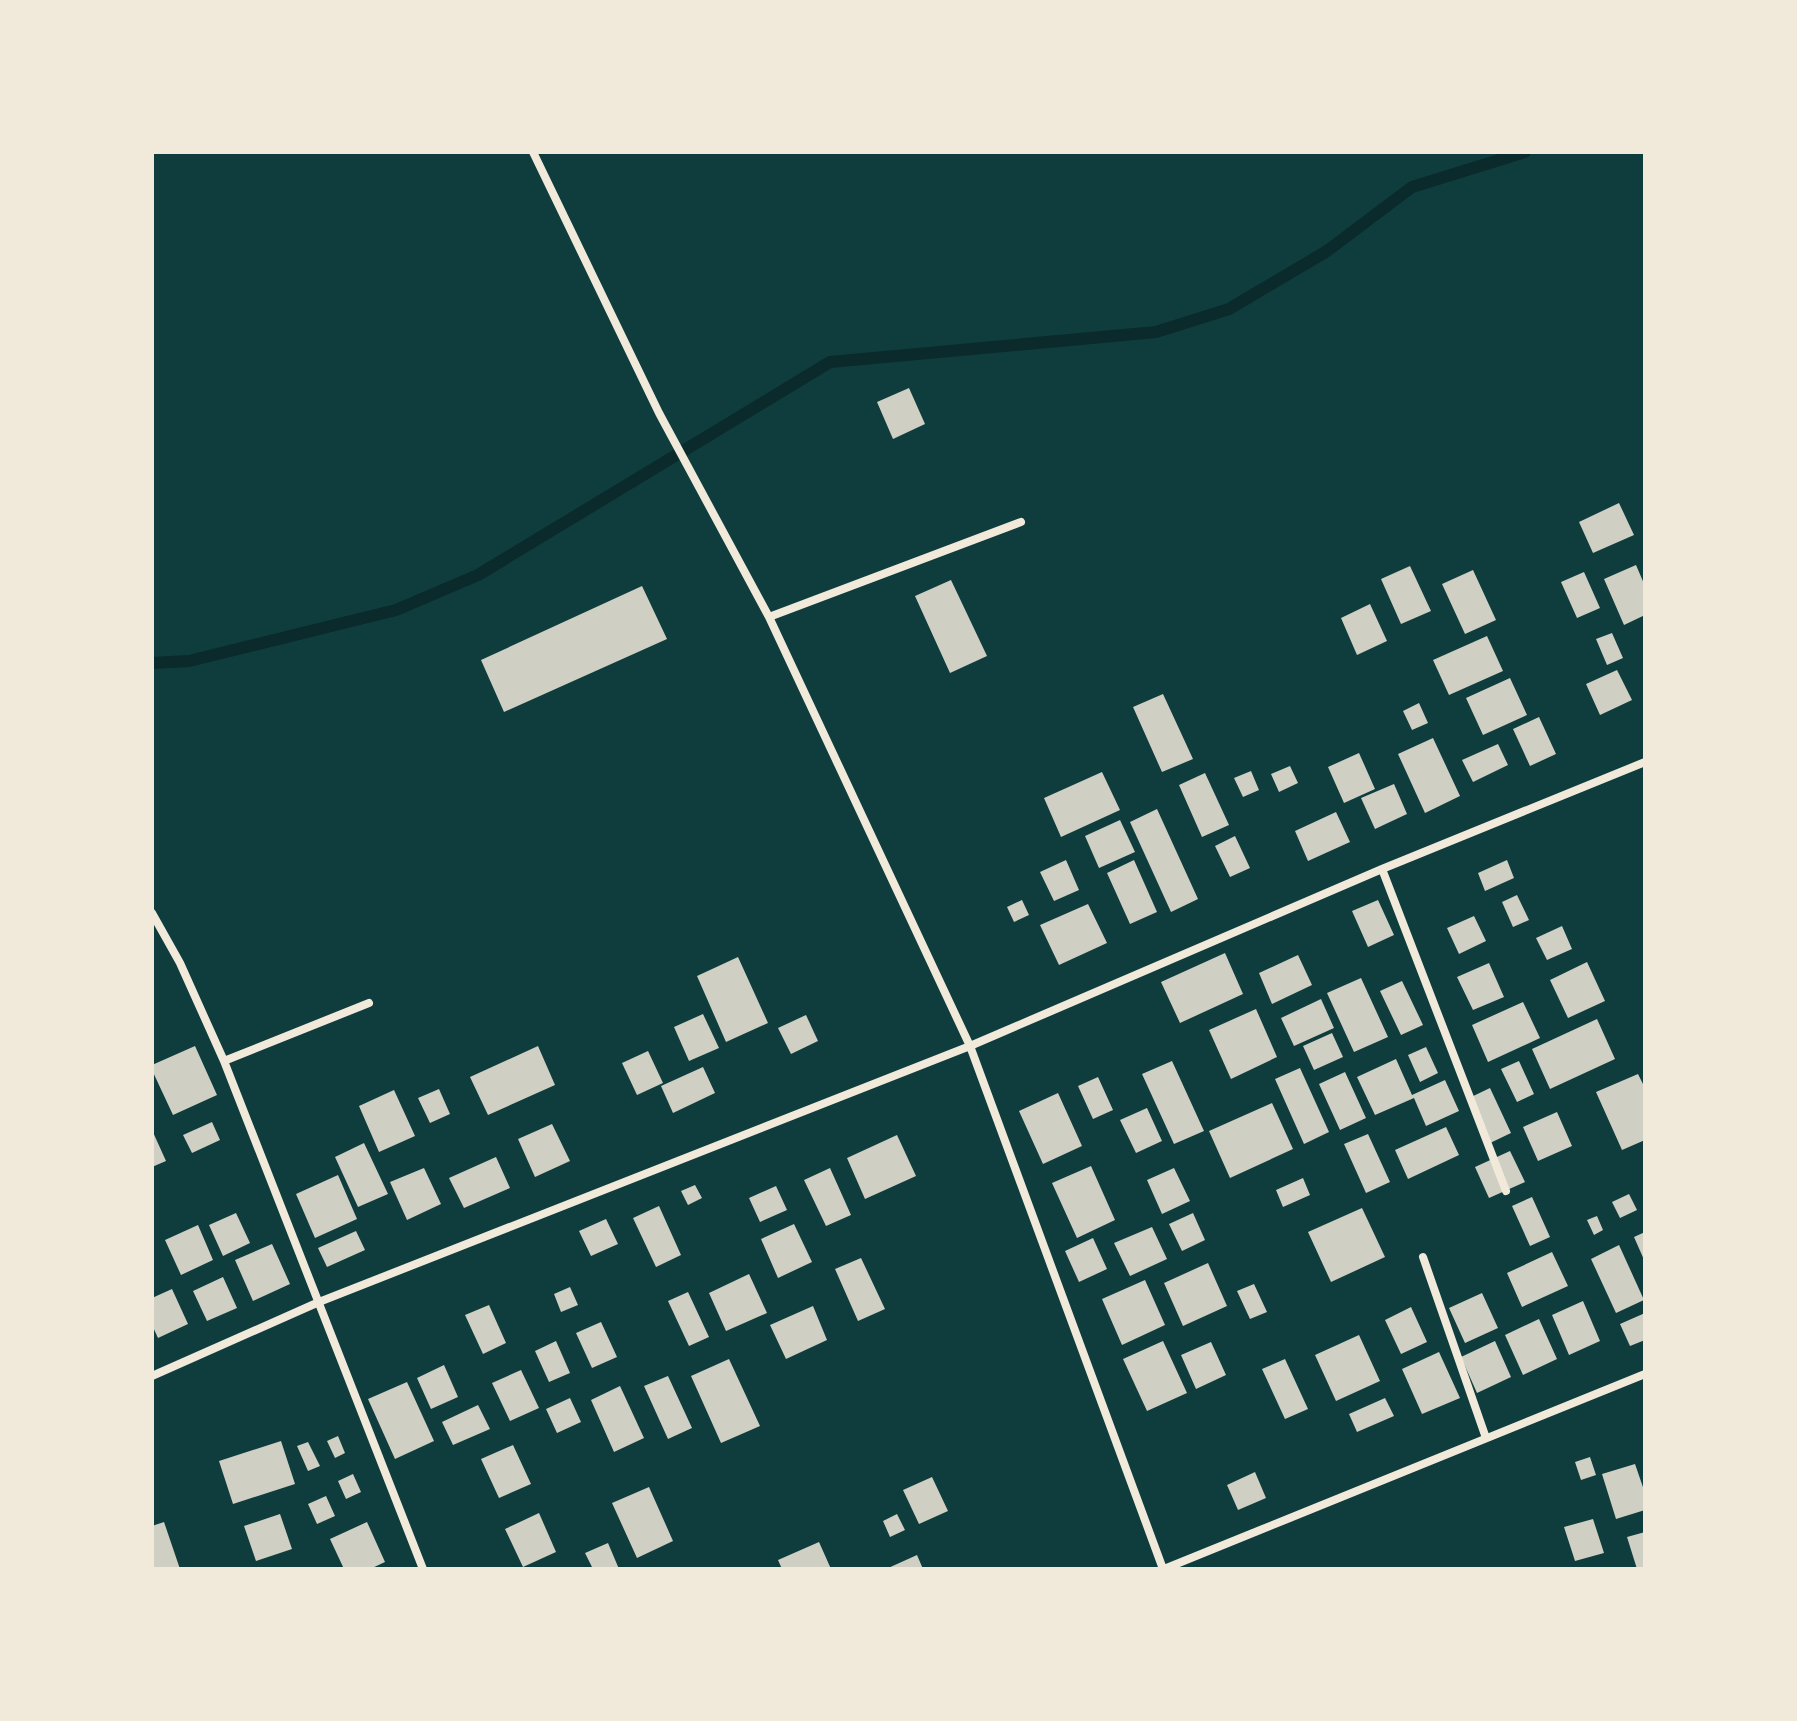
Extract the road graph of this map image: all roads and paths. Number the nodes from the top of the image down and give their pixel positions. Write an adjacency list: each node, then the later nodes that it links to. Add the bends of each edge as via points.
1 (533, 152): 3 (street, via 659,413)
2 (1021, 522): 3 (street)
3 (769, 617): 8 (street)
4 (1645, 762): 5 (street)
5 (1382, 869): 8 (street); 10 (street)
6 (152, 913): 9 (street)
7 (369, 1003): 9 (street)
8 (970, 1046): 12 (street); 17 (street)
9 (224, 1061): 12 (street)
10 (1506, 1191)
11 (1423, 1257): 15 (street)
12 (319, 1302): 14 (street); 16 (street)
13 (1645, 1374): 15 (street)
14 (152, 1376)
15 (1486, 1438): 17 (street)
16 (423, 1569)
17 (1164, 1569)

